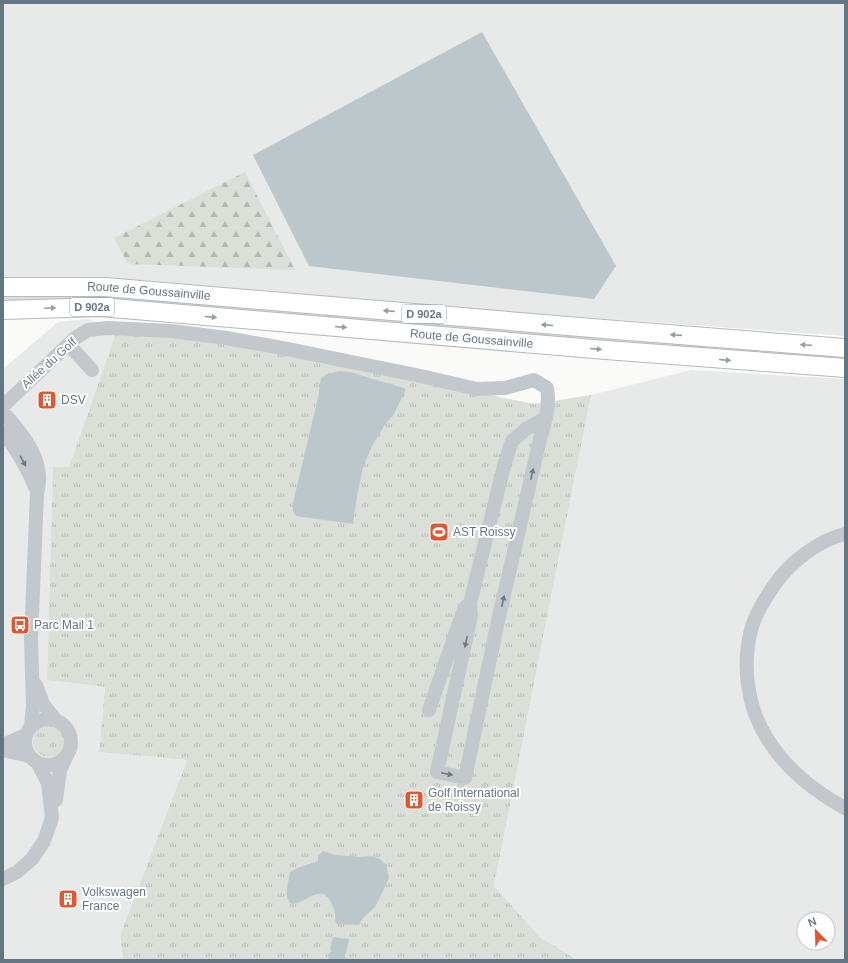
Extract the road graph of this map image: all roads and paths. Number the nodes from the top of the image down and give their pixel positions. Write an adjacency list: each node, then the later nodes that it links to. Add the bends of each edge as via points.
1 (3, 287): 4 (main road, Route de Goussainville / D 902a, one-way to 1, via 105,287)
2 (6, 311): 5 (main road, Route de Goussainville / D 902a, one-way to 5, via 100,307)
3 (69, 345): 6 (street); 7 (street, Allée du Golf); 9 (street, Allée du Golf, via 88,330 108,328 171,331 282,348 477,389 505,388 534,380 547,388 549,399)
4 (845, 348)
5 (845, 368)
6 (92, 370)
7 (3, 406)
8 (3, 412): 11 (street, via 22,434 37,463 40,476)
9 (546, 418): 13 (street, via 526,429 512,442); 13 (street, one-way to 9, via 471,616 437,772 465,778 500,613)
10 (3, 432): 11 (street, one-way to 11, via 26,466)
11 (37, 494): 14 (street, via 31,639)
12 (845, 534): 22 (street, via 811,550 788,568 777,581 765,598 751,629 747,661 748,686 755,714 766,738 785,763 810,785)
13 (470, 604): 15 (street, via 464,609)
14 (32, 676): 16 (street, via 43,704); 17 (street, via 33,706)
15 (429, 710)
16 (55, 719): 17 (street, via 42,719); 20 (street, via 67,728 70,735 70,750)
17 (28, 730): 18 (street); 21 (street, via 26,749)
18 (3, 745)
19 (3, 750): 21 (street)
20 (66, 757): 21 (street, via 52,765 44,765); 23 (street, via 60,770)
21 (33, 759): 23 (street, via 48,783)
22 (845, 808)
23 (52, 818): 24 (street, via 44,841 32,858 17,872)
24 (3, 879)

